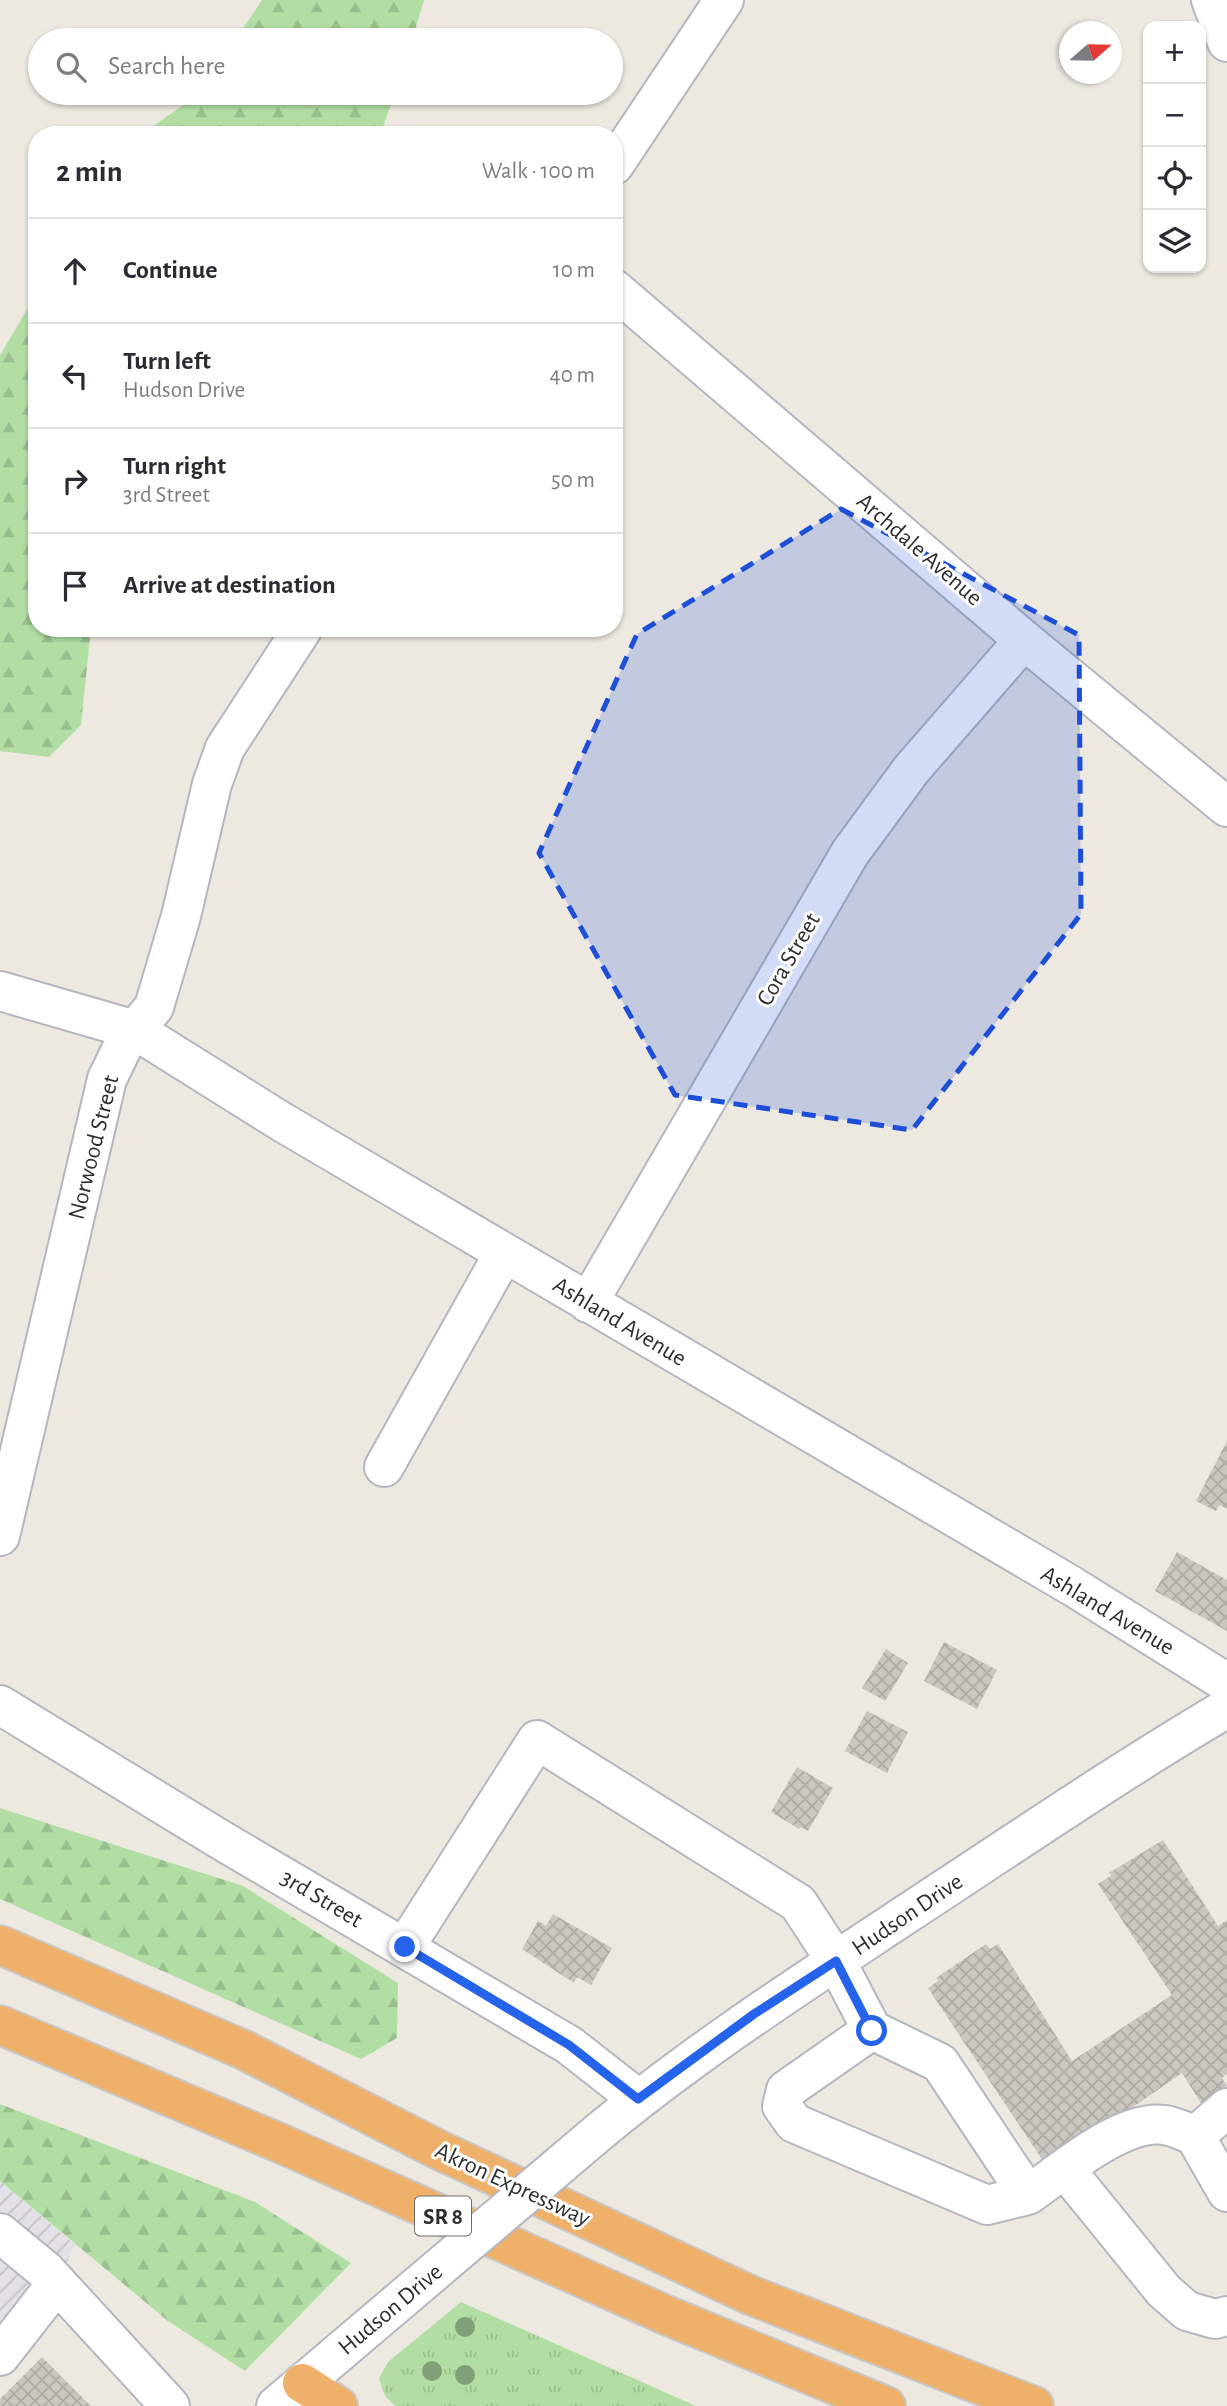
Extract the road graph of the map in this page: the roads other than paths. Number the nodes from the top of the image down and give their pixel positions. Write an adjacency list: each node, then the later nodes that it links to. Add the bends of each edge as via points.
1 (724, 0): 4 (street)
2 (1211, 0): 3 (street)
3 (1227, 42)
4 (623, 152)
5 (623, 297): 7 (street, Archdale Avenue)
6 (297, 637): 10 (street, Norwood Street, via 225,748 154,1007)
7 (1024, 640): 8 (street, Archdale Avenue); 12 (street, Cora Street, via 911,770 849,853)
8 (1227, 807)
9 (0, 991): 10 (street, Ashland Avenue)
10 (135, 1030): 11 (street, Ashland Avenue); 14 (street, Norwood Street, via 107,1079)
11 (504, 1253): 12 (street, Ashland Avenue); 13 (street)
12 (588, 1303): 15 (street, Ashland Avenue, via 1072,1586)
13 (384, 1467)
14 (0, 1536)
15 (1227, 1683)
16 (0, 1705): 19 (street, 3rd Street)
17 (1227, 1708): 20 (street, Hudson Drive, via 1138,1761)
18 (0, 1945): 37 (highway, Akron Expressway / SR 8, via 244,2050 439,2150 750,2295)
19 (405, 1947): 20 (street, via 537,1741 798,1903); 23 (street, 3rd Street, via 569,2045)
20 (836, 1961): 22 (street); 23 (street, Hudson Drive)
21 (0, 2025): 36 (highway, SR 8)
22 (872, 2031): 28 (street, via 940,2063); 28 (street, via 786,2090 782,2106 794,2123 987,2206)
23 (638, 2099): 33 (street, Hudson Drive, bridge)
24 (1227, 2108): 25 (street)
25 (1195, 2136): 26 (street, via 1163,2124 1136,2128 1111,2138); 27 (street)
26 (1065, 2169): 28 (street); 31 (street, via 1164,2291 1187,2311 1215,2319)
27 (1227, 2192)
28 (1028, 2194)
29 (0, 2233): 30 (street)
30 (57, 2283): 32 (street); 34 (street)
31 (1227, 2316)
32 (0, 2356)
33 (289, 2394): 35 (highway)
34 (170, 2406)
35 (338, 2406)
36 (886, 2406)
37 (1034, 2406)

